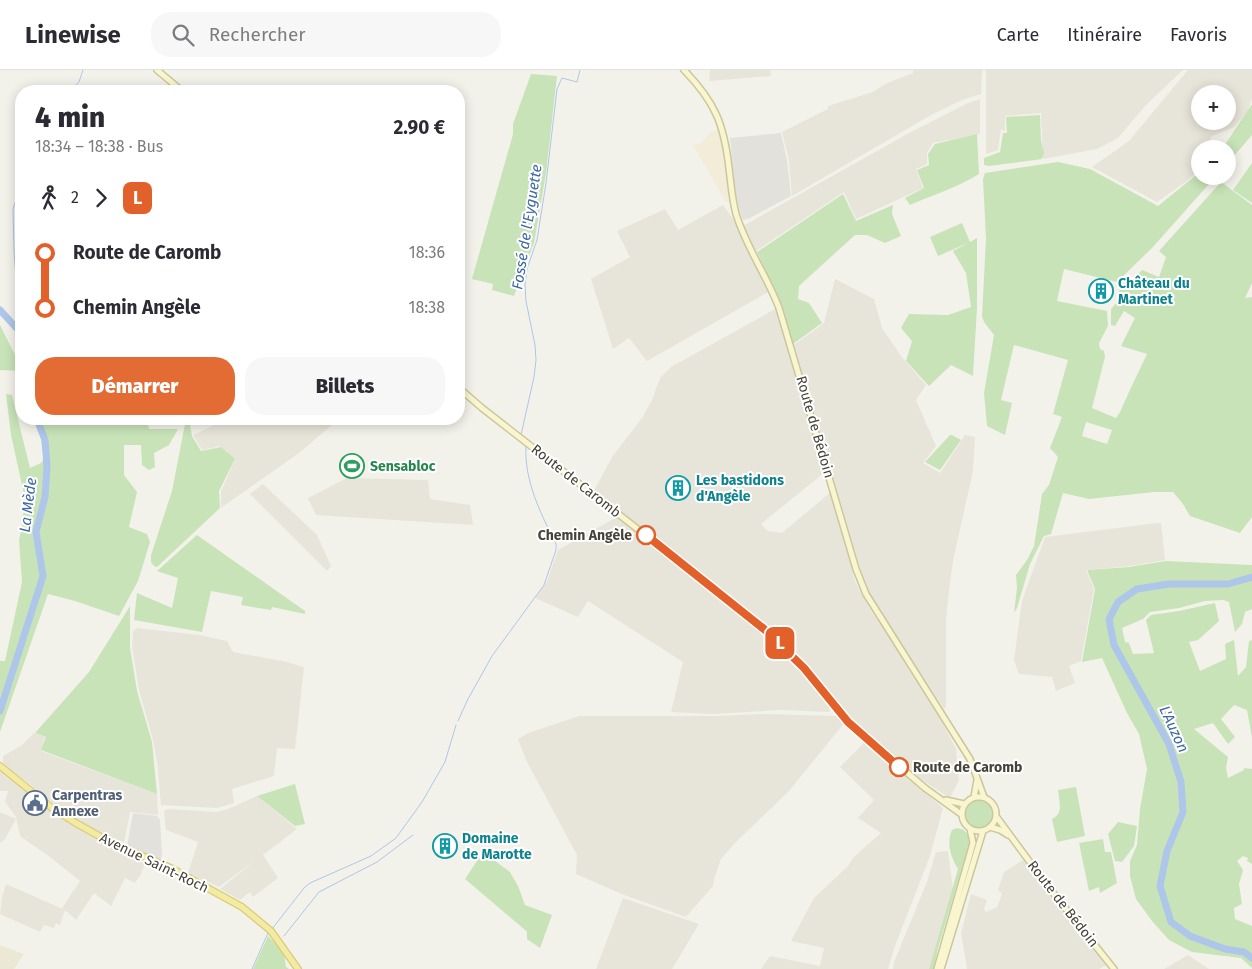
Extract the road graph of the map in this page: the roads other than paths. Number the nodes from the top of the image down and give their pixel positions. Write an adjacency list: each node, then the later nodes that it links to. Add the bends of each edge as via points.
1 (158, 70): 3 (main road)
2 (684, 70): 6 (main road, Route de Bédoin, via 708,98 722,126 736,216 779,308 866,594)
3 (175, 85)
4 (465, 393): 7 (main road, Route de Caromb, via 752,618 804,668 848,722)
5 (0, 766): 17 (main road, Avenue Saint-Roch, via 74,822 173,869 242,908 271,931)
6 (976, 773): 8 (main road); 9 (main road, Route de Bédoin)
7 (936, 796): 10 (main road); 11 (main road, Route de Caromb)
8 (974, 797): 9 (main road); 10 (main road)
9 (984, 797): 12 (main road, via 992,802)
10 (964, 804): 11 (main road)
11 (961, 814): 14 (main road)
12 (996, 816): 13 (main road); 16 (main road, Route de Bédoin)
13 (990, 827): 15 (main road); 16 (main road, Route de Bédoin)
14 (970, 829): 15 (main road); 18 (main road, via 973,843)
15 (983, 830): 19 (main road)
16 (1013, 838): 20 (main road, Route de Bédoin)
17 (298, 969)
18 (937, 969)
19 (941, 969)
20 (1114, 969)

